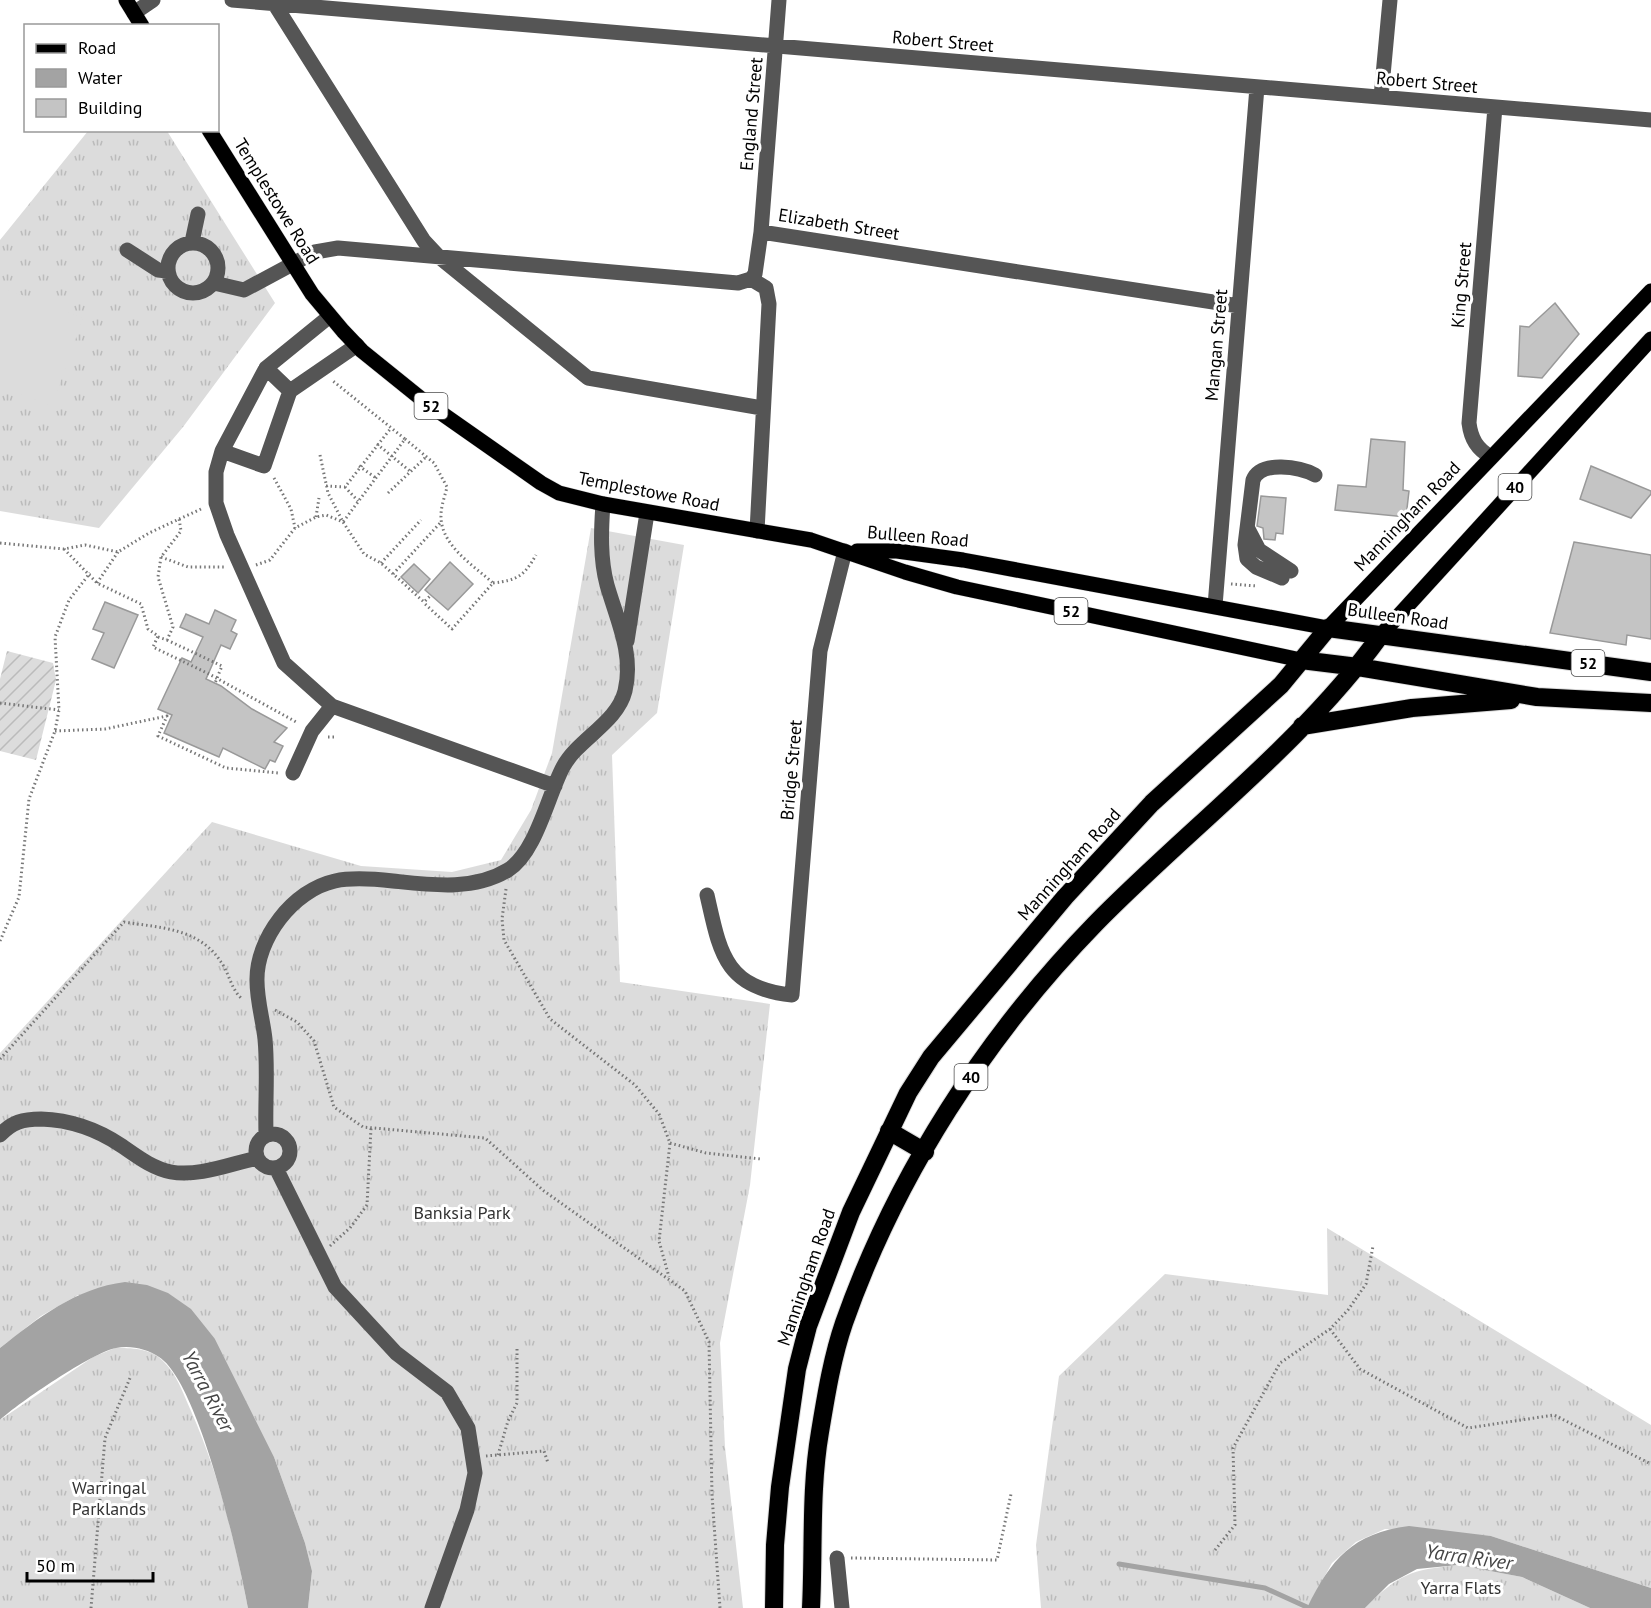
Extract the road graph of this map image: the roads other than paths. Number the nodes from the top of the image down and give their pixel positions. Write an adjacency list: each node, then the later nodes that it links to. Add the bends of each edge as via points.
1 (153, 0): 6 (street)
2 (232, 0): 5 (street, Robert Street)
3 (779, 0): 7 (street, England Street)
4 (1390, 0): 9 (street)
5 (273, 2): 7 (street, Robert Street); 17 (street, via 424,241)
6 (134, 13)
7 (776, 46): 8 (street, Robert Street); 14 (street, England Street)
8 (1257, 87): 9 (street, Robert Street); 23 (street, Mangan Street)
9 (1381, 97): 10 (street, Robert Street)
10 (1495, 107): 11 (street, Robert Street); 31 (street, King Street, via 1469,423 1473,440)
11 (1651, 120)
12 (210, 132): 18 (main road, Templestowe Road / 52)
13 (198, 214): 15 (street)
14 (761, 232): 20 (street, Elizabeth Street, via 758,266); 23 (street, Elizabeth Street)
15 (192, 242): 19 (street, via 177,248); 21 (street, via 208,247 217,260 218,276)
16 (127, 249): 19 (street, via 158,270)
17 (439, 256): 18 (street, via 338,248 315,252); 20 (street, via 738,283); 29 (street, via 588,378)
18 (292, 263): 21 (street, via 244,290); 24 (main road, Templestowe Road / 52)
19 (167, 271): 21 (street, via 174,285 186,293 201,292)
20 (752, 279): 29 (street, via 766,288 769,304)
21 (214, 283)
22 (1651, 291): 31 (main road, Manningham Road / 40)
23 (1239, 306): 38 (street, Mangan Street)
24 (330, 316): 26 (main road, Templestowe Road / 52); 27 (street)
25 (1650, 340): 40 (main road, 40)
26 (357, 345): 28 (street); 33 (main road, Templestowe Road / 52, via 424,401 520,470 559,493)
27 (266, 368): 28 (street); 30 (street)
28 (290, 391): 30 (street, via 264,466)
29 (762, 408): 35 (street)
30 (222, 452): 47 (street, via 216,472 216,503 227,535 284,663)
31 (1491, 457): 39 (main road, Manningham Road / 40)
32 (1315, 475): 37 (street, via 1306,470 1267,467 1258,471 1253,480 1247,559 1256,567)
33 (603, 504): 34 (main road, Templestowe Road / 52); 41 (street, via 602,552 607,585)
34 (647, 513): 35 (main road, Templestowe Road / 52); 41 (street)
35 (757, 531): 36 (main road, Templestowe Road / 52, via 811,540)
36 (845, 551): 38 (main road, Bulleen Road / 52, via 897,551 963,560); 42 (main road, Bulleen Road / 52, via 957,587); 51 (street, Bridge Street, via 820,651 792,995 761,989 731,969 720,953)
37 (1287, 574)
38 (1215, 606): 39 (main road, Bulleen Road / 52)
39 (1328, 628): 40 (highway, Bulleen Road / 52); 42 (highway, Manningham Road / 40)
40 (1380, 636): 43 (highway, 40); 44 (highway, Bulleen Road / 52)
41 (626, 647): 50 (street, via 627,680 620,704 579,745)
42 (1301, 660): 43 (highway, Bulleen Road / 52); 52 (highway, Manningham Road / 40, via 1281,685 1152,803 1065,897 931,1057)
43 (1358, 667): 45 (highway, Bulleen Road / 52); 48 (highway, 40)
44 (1651, 672)
45 (1537, 697): 46 (highway, Bulleen Road / 52); 48 (highway, Bulleen Road / 52, via 1412,708)
46 (1651, 703)
47 (332, 706): 49 (street, via 312,731); 50 (street)
48 (1302, 726): 55 (highway, 40, via 1095,925 1021,1009 967,1082)
49 (293, 773)
50 (555, 786): 53 (street, via 525,853 509,870 470,884 334,881 298,898 280,917 264,944 257,981 265,1040)
51 (707, 895)
52 (889, 1131): 55 (highway); 60 (highway, Manningham Road / 40, via 830,1264 797,1369 780,1487)
53 (266, 1134): 56 (street, via 258,1142); 57 (street, via 278,1134 289,1146 289,1157)
54 (0, 1135): 56 (street, via 11,1123 59,1119 93,1128 149,1164 172,1172 203,1171)
55 (925, 1152): 61 (highway, 40, via 883,1226 843,1325 819,1436)
56 (257, 1158): 57 (street, via 264,1166)
57 (276, 1168): 59 (street, via 335,1287 396,1353 447,1392 468,1428 475,1473 467,1510)
58 (837, 1558): 62 (street)
59 (432, 1608)
60 (774, 1608)
61 (811, 1608)
62 (842, 1608)

